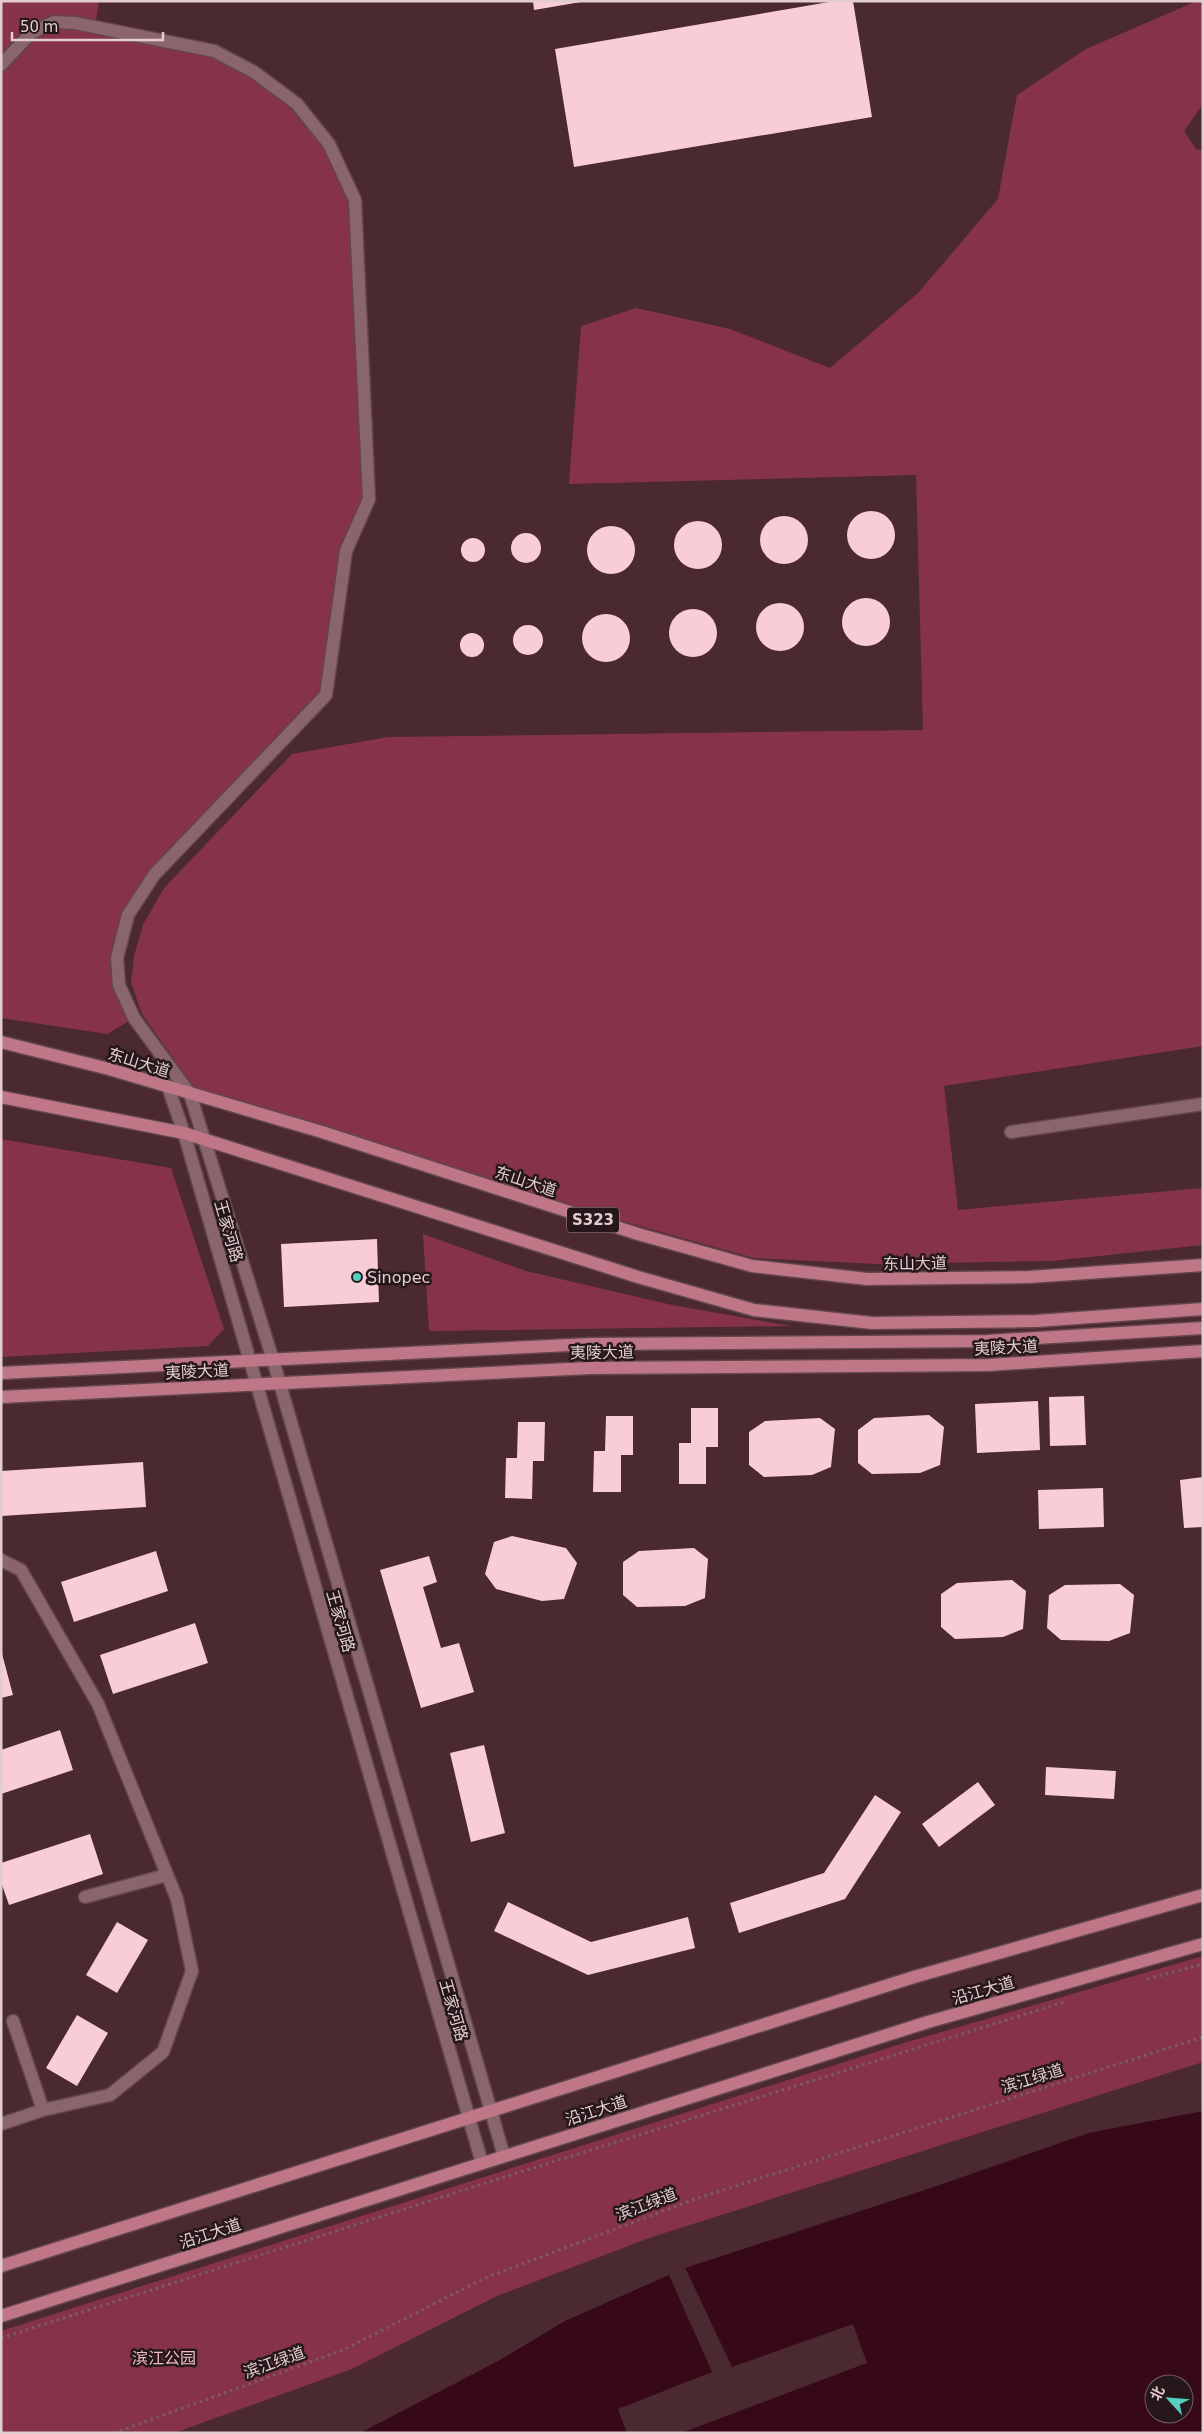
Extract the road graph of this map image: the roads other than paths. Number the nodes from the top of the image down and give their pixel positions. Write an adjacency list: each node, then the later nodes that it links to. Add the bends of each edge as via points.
1 (1, 65): 4 (street, 王家河路, via 30,33 54,22 75,23 214,51 254,72 297,104 329,144 355,200 369,499 346,551 326,695 154,875 128,915 117,958 119,985 134,1018)
2 (1, 1042): 3 (main road, 东山大道 / S323)
3 (168, 1087): 4 (main road, 东山大道 / S323); 8 (street, 王家河路)
4 (190, 1094): 9 (street, 王家河路); 10 (main road, 东山大道 / S323, via 331,1135 638,1234 752,1266 867,1280 1029,1277)
5 (1, 1097): 8 (main road)
6 (1203, 1104): 7 (street)
7 (1011, 1132)
8 (184, 1134): 9 (main road); 15 (street, 王家河路)
9 (205, 1140): 11 (main road, via 638,1277 754,1310 872,1323 1036,1321); 14 (street, 王家河路)
10 (1203, 1265)
11 (1203, 1309)
12 (1203, 1328): 14 (main road, 夷陵大道, via 987,1341 590,1344)
13 (1203, 1351): 17 (main road, 夷陵大道, via 988,1365 590,1368)
14 (272, 1360): 15 (main road, 夷陵大道); 17 (street, 王家河路)
15 (249, 1361): 16 (main road, 夷陵大道); 18 (street, 王家河路)
16 (1, 1373)
17 (279, 1383): 18 (main road, 夷陵大道); 27 (street, 王家河路)
18 (256, 1384): 19 (main road, 夷陵大道); 28 (street, 王家河路)
19 (1, 1397)
20 (1, 1560): 21 (street, via 21,1570 98,1704)
21 (167, 1875): 23 (street); 26 (street, via 176,1899 192,1971 163,2052 110,2095)
22 (1203, 1895): 27 (main road, 沿江大道, via 914,1977)
23 (86, 1897)
24 (1203, 1944): 30 (main road, 沿江大道, via 928,2022)
25 (13, 2021): 26 (street)
26 (43, 2110): 29 (street)
27 (490, 2111): 28 (main road, 沿江大道); 30 (street, 王家河路)
28 (468, 2118): 31 (street, 王家河路); 32 (main road, 沿江大道)
29 (1, 2124)
30 (504, 2156): 31 (main road, 沿江大道)
31 (482, 2163): 33 (main road, 沿江大道)
32 (1, 2266)
33 (1, 2316)

